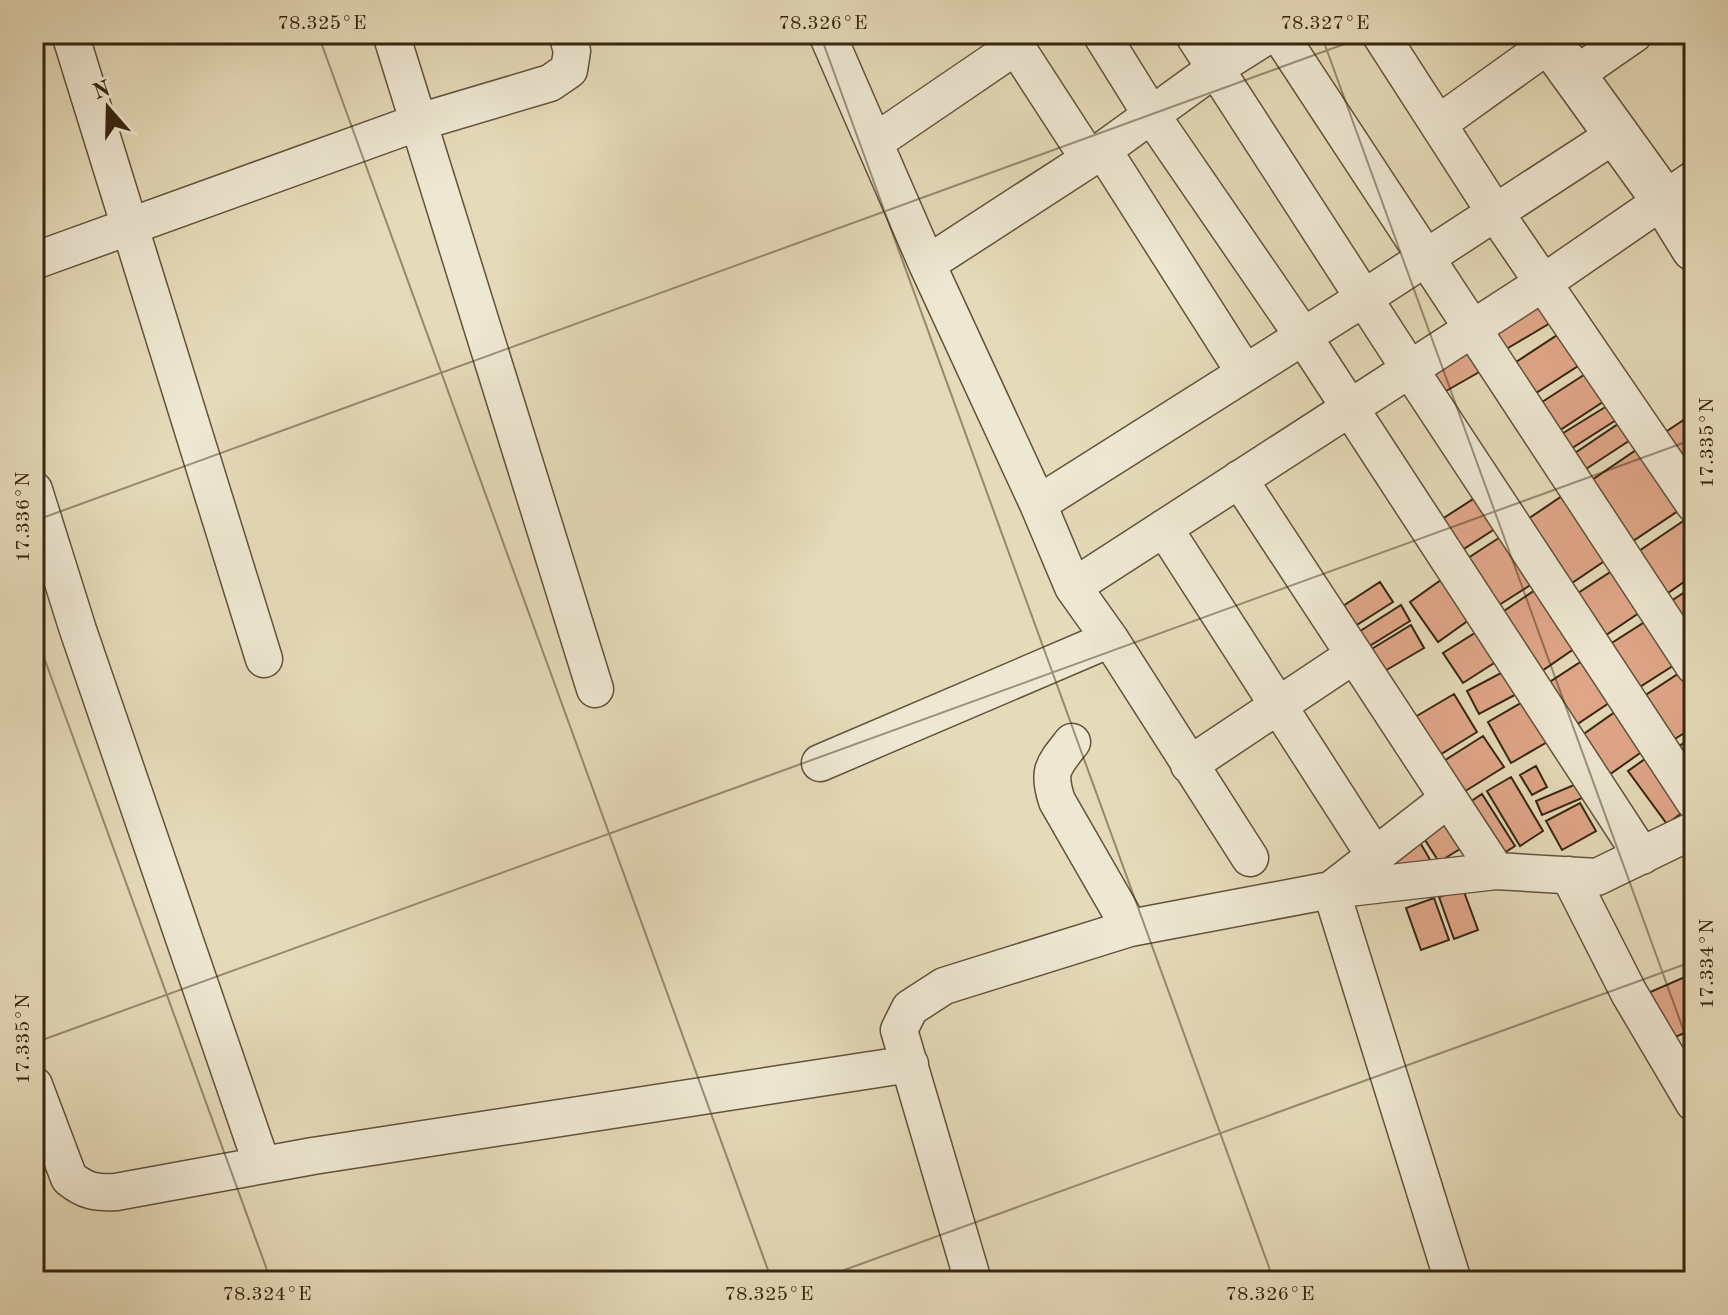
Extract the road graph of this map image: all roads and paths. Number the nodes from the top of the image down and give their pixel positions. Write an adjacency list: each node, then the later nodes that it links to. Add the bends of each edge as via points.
1 (70, 34): 22 (street)
2 (391, 34): 15 (street)
3 (567, 34): 15 (street, via 572,51 569,70 550,83)
4 (827, 34): 18 (street)
5 (1101, 34): 14 (street)
6 (1193, 34): 13 (street)
7 (1270, 34): 13 (street)
8 (1279, 34): 24 (street)
9 (1380, 34): 16 (street)
10 (1634, 34): 12 (street)
11 (1012, 40): 18 (street); 19 (street)
12 (1557, 51): 16 (street); 17 (street)
13 (1216, 68): 14 (street); 28 (street)
14 (1152, 116): 19 (street); 30 (street)
15 (419, 122): 22 (street); 44 (street)
16 (1438, 124): 21 (street)
17 (1616, 134): 20 (street); 21 (street)
18 (875, 142): 26 (street)
19 (1096, 154): 26 (street); 32 (street)
20 (1679, 189): 23 (street); 27 (street)
21 (1494, 211): 24 (street); 27 (street)
22 (130, 228): 25 (street); 42 (street)
23 (1694, 249)
24 (1426, 256): 28 (street); 29 (street)
25 (34, 261)
26 (927, 264): 36 (street)
27 (1543, 283): 29 (street); 37 (street)
28 (1364, 298): 30 (street); 31 (street)
29 (1472, 329): 31 (street); 43 (street)
30 (1303, 336): 32 (street); 33 (street)
31 (1409, 368): 33 (street); 50 (street)
32 (1245, 373): 36 (street)
33 (1349, 407): 34 (street); 53 (street)
34 (1239, 479): 38 (street); 41 (street)
35 (34, 490): 62 (street)
36 (1038, 504): 39 (street)
37 (1694, 504)
38 (1164, 528): 39 (street); 45 (street)
39 (1073, 587): 40 (street)
40 (1110, 639): 47 (street); 48 (street)
41 (1354, 655): 45 (street); 49 (street)
42 (264, 659)
43 (1694, 666)
44 (595, 689)
45 (1277, 706): 48 (street); 52 (street)
46 (1072, 742): 58 (street, via 1054,765 1050,780)
47 (820, 763)
48 (1189, 765): 54 (street)
49 (1448, 799): 52 (street); 55 (street)
50 (1694, 801)
51 (1694, 830): 53 (street)
52 (1375, 856): 57 (street)
53 (1642, 856): 56 (street, via 1597,877)
54 (1250, 858)
55 (1496, 871): 56 (street); 57 (street)
56 (1569, 875): 61 (street, via 1629,993)
57 (1331, 890): 58 (street); 64 (street)
58 (1130, 928): 59 (street, via 944,986 910,1008 899,1030)
59 (910, 1064): 62 (street); 63 (street)
60 (34, 1085): 62 (street, via 69,1178 94,1193)
61 (1694, 1103)
62 (262, 1165)
63 (973, 1281)
64 (1453, 1281)

